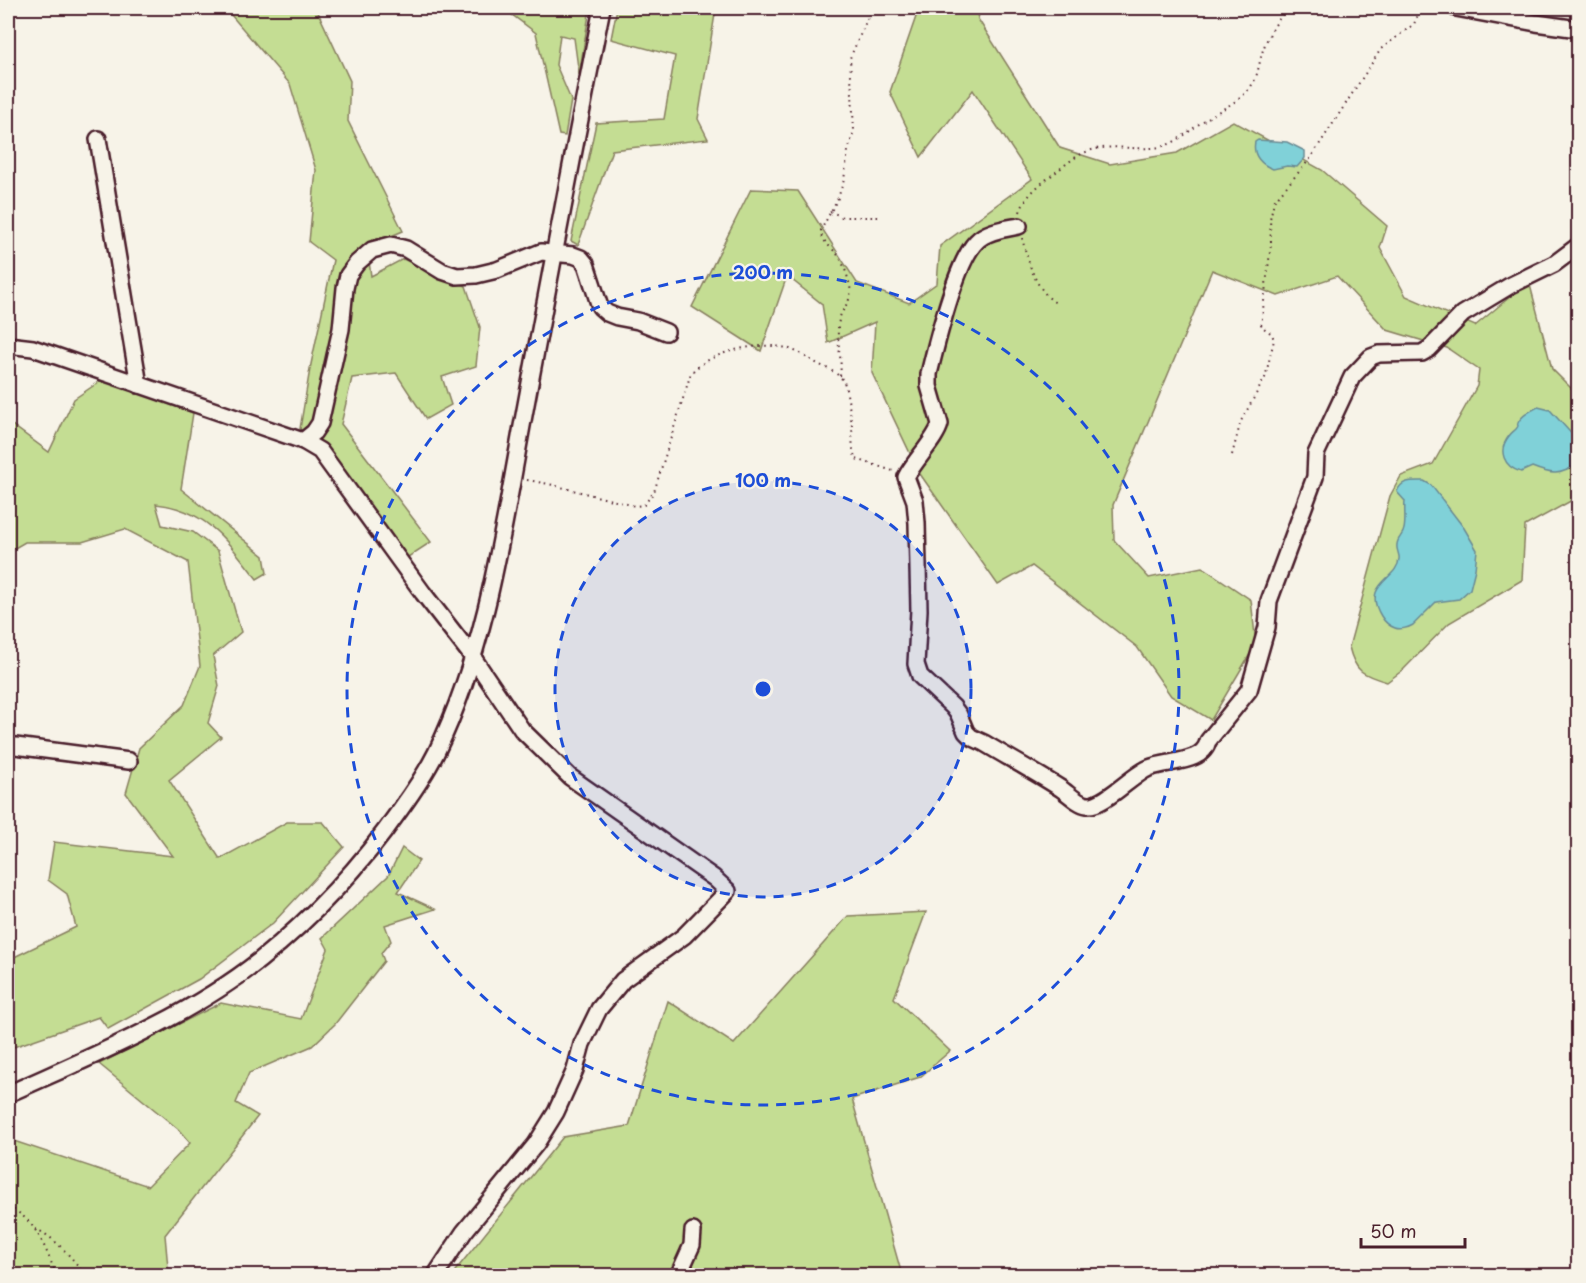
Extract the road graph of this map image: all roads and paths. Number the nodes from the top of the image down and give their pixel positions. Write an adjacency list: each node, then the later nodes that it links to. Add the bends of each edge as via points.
1 (602, 8): 12 (street)
2 (872, 8): 8 (path, via 849,58 854,130 844,180)
3 (1288, 8): 10 (path, via 1262,51 1256,78 1235,102 1158,148 1103,148 1073,159 1032,191 1024,202)
4 (1421, 8): 19 (path, via 1414,24 1382,49 1310,159 1274,201 1261,326 1274,340 1265,378 1241,421)
5 (1456, 8): 6 (street)
6 (1578, 29)
7 (98, 139): 17 (street)
8 (830, 211): 9 (path, via 842,217); 16 (path, via 821,236 841,259 851,297 838,322)
9 (882, 217)
10 (1019, 226): 13 (path, via 1035,278); 20 (street, via 984,236 966,256 929,374 939,430)
11 (1578, 246): 20 (street, via 1554,264 1463,314 1429,349 1378,354 1363,363 1352,377 1316,454 1315,477 1269,601 1268,627 1248,690 1200,755 1148,768 1096,804 1086,805 971,737 953,707 920,676 915,651 919,610 917,523 915,501)
12 (555, 253): 14 (street, via 581,258 596,299 607,313); 18 (street, via 541,252 497,270 457,276 406,249 391,245 372,250 348,275 341,329 320,423); 21 (street)
13 (1056, 303)
14 (666, 332)
15 (8, 345): 17 (street, via 33,348)
16 (840, 376): 20 (path, via 846,385 856,459); 21 (path, via 778,347 734,350 700,364 691,373 654,492 644,505)
17 (139, 385): 18 (street)
18 (303, 441): 22 (street, via 320,452)
19 (1232, 455)
20 (906, 477)
21 (512, 478): 22 (street, via 485,612)
22 (472, 656): 25 (street, via 435,755 414,790 380,839 315,912 258,961 207,996 139,1034); 31 (street, via 522,730 570,777 728,891 684,936 623,980 598,1009 556,1112 536,1144 464,1232)
23 (8, 745): 24 (street)
24 (129, 761)
25 (8, 1094)
26 (8, 1207): 27 (path, via 21,1213)
27 (35, 1229): 29 (path); 30 (path, via 70,1256)
28 (693, 1231): 32 (street, via 692,1245)
29 (57, 1275)
30 (86, 1275)
31 (435, 1275)
32 (678, 1275)

